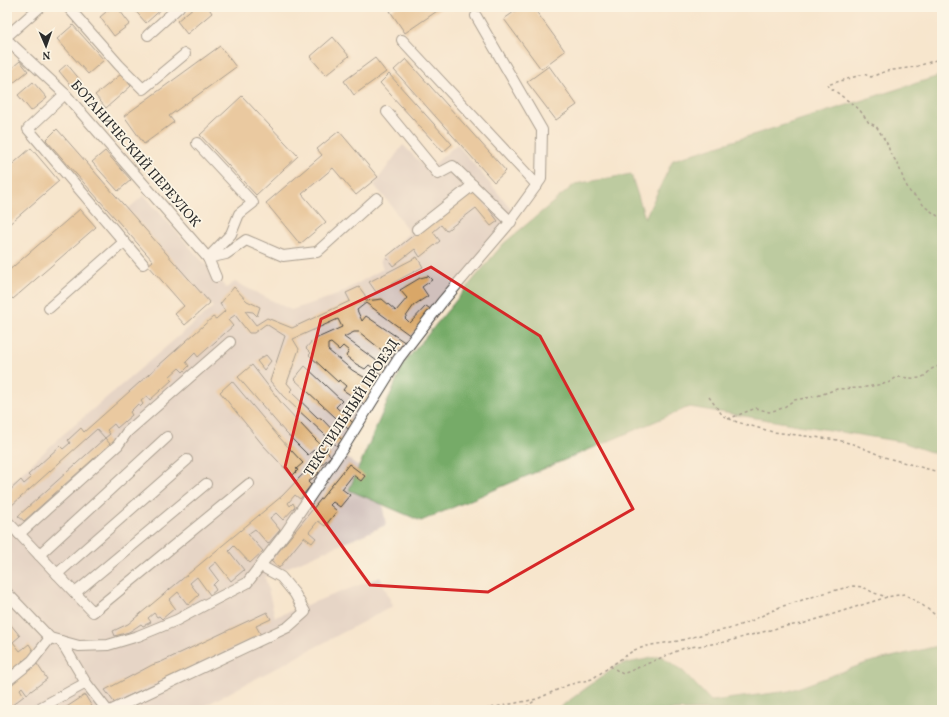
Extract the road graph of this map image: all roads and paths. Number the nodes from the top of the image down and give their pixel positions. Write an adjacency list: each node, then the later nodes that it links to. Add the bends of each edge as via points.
1 (10, 7): 5 (path)
2 (40, 7): 8 (street)
3 (68, 7): 11 (street, via 119,65 144,89)
4 (179, 7): 7 (street)
5 (7, 10)
6 (476, 16): 17 (street, ТЕКСТИЛЬНЫЙ ПРОЕЗД, via 542,130 541,179)
7 (148, 35)
8 (7, 36)
9 (7, 40): 13 (street, БОТАНИЧЕСКИЙ ПЕРЕУЛОК)
10 (402, 40): 17 (street)
11 (185, 54)
12 (942, 58): 19 (path, via 915,67 886,71 871,77 864,74 827,85 859,109 869,123 876,126 898,164 910,192)
13 (65, 94): 22 (street, via 28,129); 23 (street, БОТАНИЧЕСКИЙ ПЕРЕУЛОК)
14 (387, 112): 16 (street, via 438,174 453,166)
15 (197, 143): 23 (street, via 253,203 239,214 231,234)
16 (473, 185): 20 (street); 21 (street)
17 (537, 185): 20 (street, ТЕКСТИЛЬНЫЙ ПРОЕЗД)
18 (377, 198): 23 (street, via 317,252 283,256 246,240 226,254)
19 (942, 219)
20 (511, 222): 39 (street, ТЕКСТИЛЬНЫЙ ПРОЕЗД, via 442,302 399,358 343,448)
21 (417, 229)
22 (124, 242): 24 (street); 26 (street)
23 (208, 258): 25 (street, БОТАНИЧЕСКИЙ ПЕРЕУЛОК)
24 (143, 264)
25 (216, 277)
26 (49, 308)
27 (230, 342): 37 (street, via 127,432 118,445)
28 (942, 366): 30 (path, via 930,369 918,379 897,377 888,383 837,389 794,400 784,408 769,412 756,408)
29 (710, 397): 30 (path)
30 (728, 419): 33 (path, via 773,432 838,440 884,457)
31 (167, 437): 38 (street)
32 (187, 460): 40 (street)
33 (942, 473)
34 (206, 484): 42 (street)
35 (249, 484): 42 (street, via 93,612)
36 (7, 521): 37 (street)
37 (19, 534): 38 (street)
38 (39, 555): 40 (street)
39 (260, 566): 46 (street, ТЕКСТИЛЬНЫЙ ПРОЕЗД, via 247,583 177,620 138,636 108,645 79,646); 53 (street, via 281,577 305,612 288,627)
40 (57, 574): 42 (street)
41 (7, 593): 45 (street)
42 (76, 594)
43 (887, 597): 44 (path, via 904,594); 47 (path, via 802,624 725,642 684,648 623,674); 47 (path, via 863,587 853,586 828,592 780,607 729,629 634,650)
44 (942, 620)
45 (50, 638): 46 (street, ТЕКСТИЛЬНЫЙ ПРОЕЗД); 48 (street, via 32,661)
46 (61, 640): 49 (street)
47 (610, 666): 50 (path, via 592,679 568,685)
48 (7, 681)
49 (86, 683): 51 (street); 52 (street)
50 (537, 699): 54 (path); 55 (path)
51 (36, 710)
52 (107, 710)
53 (112, 710)
54 (480, 710)
55 (521, 710)

